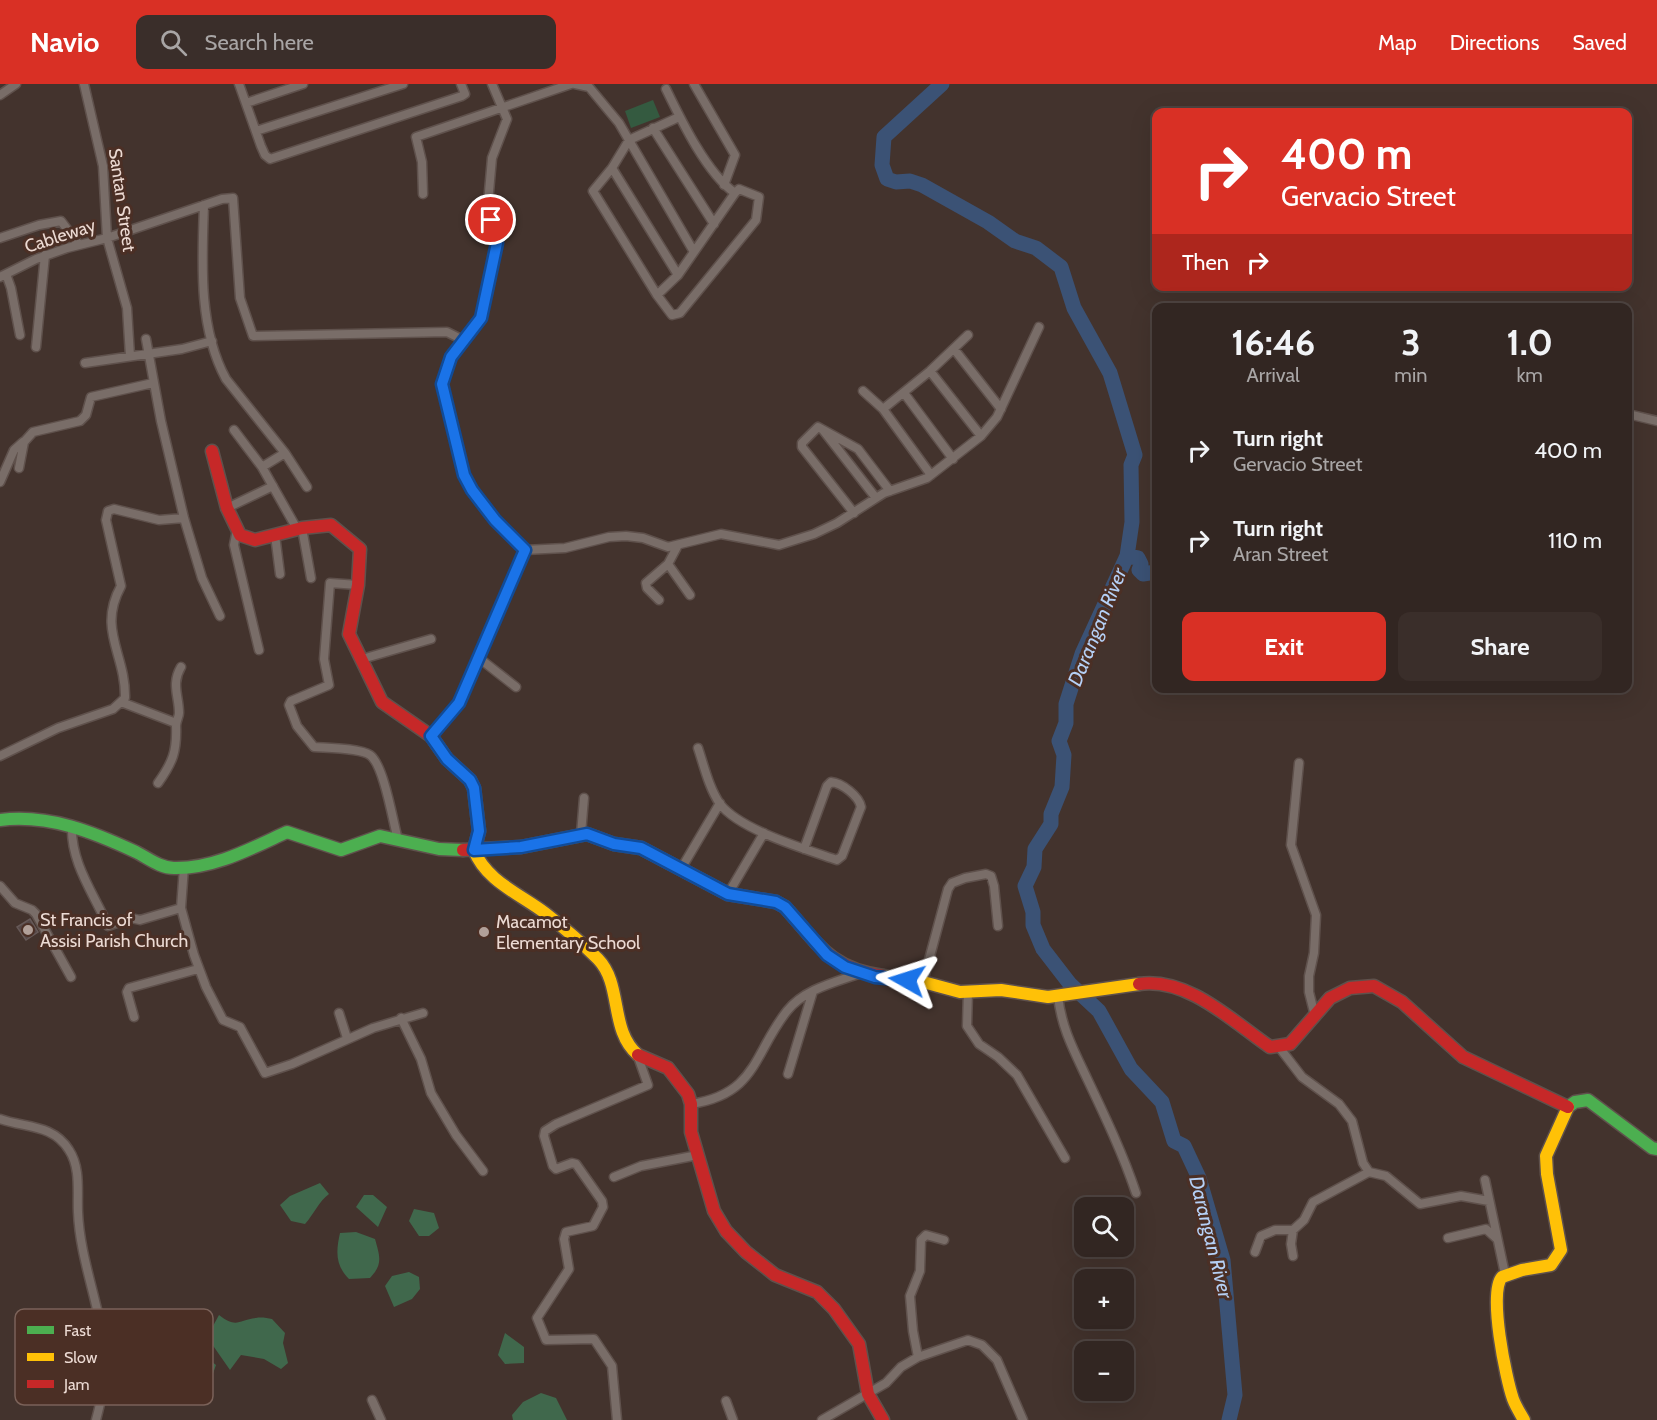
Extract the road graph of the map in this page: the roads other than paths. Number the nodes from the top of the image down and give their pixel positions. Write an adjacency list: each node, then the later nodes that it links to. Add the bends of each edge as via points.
1 (16, 84): 11 (street)
2 (84, 84): 25 (street, Santan Street, via 103,166)
3 (239, 84): 12 (street)
4 (303, 84): 12 (street)
5 (403, 84): 16 (street)
6 (461, 84): 16 (street, via 465,94 462,96 270,159)
7 (492, 84): 13 (street)
8 (573, 84): 13 (street); 17 (street, via 589,87)
9 (694, 84): 19 (street, via 735,155)
10 (666, 89): 14 (street)
11 (0, 95)
12 (246, 103): 16 (street)
13 (503, 107): 21 (street, via 416,137); 36 (street, via 507,119 492,158 488,203 497,243 491,280 481,318)
14 (679, 117): 15 (street); 19 (street)
15 (653, 128): 17 (street); 23 (street)
16 (256, 131)
17 (629, 140): 18 (street); 27 (street)
18 (612, 168): 30 (street); 31 (street, via 592,191)
19 (724, 185): 20 (street)
20 (735, 193): 23 (street); 31 (street, via 739,189 759,197 756,220 680,313 672,315)
21 (423, 194)
22 (204, 205): 25 (street, Cableway); 36 (street, Cableway, via 233,198 240,298 253,336 447,332); 37 (street, via 204,289)
23 (714, 224): 27 (street)
24 (0, 238): 26 (street, via 61,221)
25 (107, 238): 26 (street, Cableway); 41 (street, Santan Street, via 127,308)
26 (79, 245): 28 (street, Cableway)
27 (694, 252): 30 (street)
28 (45, 255): 29 (street, Cableway); 38 (street)
29 (3, 275): 33 (street, via 11,288)
30 (678, 275): 31 (street)
31 (657, 295)
32 (1039, 327): 48 (street)
33 (20, 335)
34 (968, 335): 39 (street)
35 (146, 339): 40 (street)
36 (463, 340): 73 (street, via 451,357 442,384 464,475 495,520)
37 (212, 341): 40 (street); 56 (street, via 226,379)
38 (36, 347)
39 (954, 349): 43 (street); 48 (street)
40 (147, 354): 41 (street); 44 (street)
41 (130, 356): 42 (street)
42 (85, 363)
43 (930, 371): 46 (street); 53 (street)
44 (153, 383): 54 (street, via 91,397 80,421 33,432); 68 (street)
45 (863, 391): 47 (street)
46 (904, 393): 47 (street); 57 (street)
47 (883, 409): 60 (street)
48 (1001, 409): 53 (street)
49 (1632, 415): 50 (street)
50 (1657, 421)
51 (822, 428): 64 (street, via 858,450); 65 (street); 67 (street, via 802,447)
52 (234, 430): 58 (street)
53 (981, 436): 57 (street)
54 (24, 442): 59 (street); 61 (street, via 14,450)
55 (212, 451): 66 (street)
56 (285, 453): 58 (street); 63 (street)
57 (953, 459): 60 (street)
58 (262, 467): 62 (street)
59 (19, 468)
60 (931, 475): 64 (street)
61 (0, 482)
62 (273, 486): 66 (street); 70 (street)
63 (307, 487)
64 (890, 490): 65 (street)
65 (876, 498): 67 (street)
66 (227, 508): 69 (street)
67 (854, 513): 72 (street, via 814,534 779,545 721,534)
68 (184, 518): 80 (street, via 202,578); 87 (street, via 159,520 114,509 106,515 121,586 109,621 126,682)
69 (237, 529): 71 (street, via 240,535 255,540); 82 (street, via 234,545)
70 (299, 529): 71 (street); 76 (street); 77 (street, via 331,525 360,549)
71 (275, 535): 75 (street)
72 (676, 547): 73 (street, via 626,536 565,548); 74 (street)
73 (525, 550): 83 (street)
74 (668, 564): 78 (street); 79 (street, via 646,583)
75 (280, 574)
76 (310, 578)
77 (358, 585): 84 (street, via 349,634); 100 (street, via 330,583 324,659 329,685 289,705 297,726 314,747 362,752 374,760)
78 (690, 595)
79 (659, 600)
80 (220, 616)
81 (431, 639): 84 (street)
82 (259, 650)
83 (479, 658): 86 (street); 89 (street, via 459,703)
84 (362, 659): 89 (street, via 382,702)
85 (181, 667): 88 (street, via 175,687 180,714)
86 (516, 687)
87 (121, 702): 88 (street); 91 (street, via 113,709 58,728)
88 (176, 723): 93 (street, via 178,741 174,755)
89 (431, 736): 102 (street, via 474,788 479,831)
90 (698, 748): 95 (street)
91 (0, 756)
92 (1299, 763): 118 (street, via 1291,845 1316,915 1309,976)
93 (158, 783)
94 (584, 798): 99 (street)
95 (720, 803): 98 (street, via 737,819); 104 (street)
96 (0, 820): 97 (street, via 16,816)
97 (72, 825): 103 (street, via 171,868); 107 (street, via 76,859 108,926)
98 (764, 833): 101 (street); 106 (street)
99 (581, 834): 102 (street, via 521,847); 104 (street, via 641,848)
100 (398, 840): 102 (street, via 439,849); 103 (street, via 380,836 341,850 287,832 206,864)
101 (804, 849): 101 (street, via 827,786 837,783 861,803 842,856 837,860)
102 (474, 850): 123 (street, via 487,873 546,914 599,960 609,975 625,1041)
103 (184, 867): 107 (street)
104 (681, 869): 106 (street)
105 (0, 886): 111 (street, via 15,903 36,914)
106 (728, 894): 110 (street, via 785,907 827,955)
107 (181, 908): 109 (street)
108 (998, 926): 112 (street, via 991,876 952,883)
109 (198, 969): 119 (street, via 129,988); 121 (street, via 223,1020 240,1027 265,1073)
110 (861, 973): 112 (street); 113 (street)
111 (71, 977)
112 (923, 982): 114 (street)
113 (813, 991): 124 (street); 125 (street, via 788,1010 746,1079 730,1091)
114 (968, 991): 115 (street); 130 (street, via 967,1026 980,1044 1017,1075)
115 (1061, 996): 122 (street, via 1154,982 1203,1000 1270,1047); 135 (street, via 1061,1021 1071,1049 1117,1142)
116 (339, 1013): 121 (street)
117 (423, 1013): 120 (street)
118 (1315, 1016): 122 (street, via 1290,1044); 126 (street, via 1330,998 1350,988 1374,986 1402,1002 1463,1057)
119 (134, 1017)
120 (401, 1018): 121 (street); 131 (street, via 421,1059 431,1093)
121 (347, 1038)
122 (1280, 1047): 132 (street, via 1302,1077 1339,1104 1352,1121)
123 (637, 1054): 125 (street, via 668,1068); 152 (street, via 648,1085 556,1125 544,1136 556,1169 576,1164 603,1208 593,1226 566,1232 569,1269 537,1318 546,1340 594,1339 612,1366)
124 (788, 1074)
125 (691, 1104): 129 (street, via 691,1132)
126 (1568, 1107): 128 (street, via 1588,1100); 143 (street, via 1546,1156 1561,1250 1551,1265)
127 (0, 1119): 144 (street, via 47,1131 69,1150 78,1179 78,1214)
128 (1657, 1149)
129 (698, 1155): 133 (street, via 641,1166); 146 (street, via 714,1211 726,1232 775,1275 817,1292 848,1327 859,1344)
130 (1065, 1158)
131 (483, 1171)
132 (1369, 1172): 136 (street, via 1386,1176 1420,1204 1461,1196); 137 (street, via 1313,1202 1304,1220)
133 (614, 1177)
134 (1485, 1180): 136 (street)
135 (1136, 1193)
136 (1489, 1201): 139 (street)
137 (1293, 1230): 141 (street, via 1275,1230 1261,1236); 142 (street)
138 (1448, 1238): 139 (street, via 1486,1229)
139 (1497, 1238): 143 (street)
140 (944, 1240): 145 (street, via 926,1235 921,1240 920,1270 910,1296)
141 (1255, 1252)
142 (1293, 1256)
143 (1505, 1275): 157 (street, via 1498,1280 1495,1296 1513,1399)
144 (95, 1309)
145 (918, 1357): 146 (street); 156 (street, via 968,1340 982,1345 997,1360)
146 (868, 1394): 154 (street); 155 (street)
147 (372, 1400): 151 (street)
148 (726, 1401): 153 (street)
149 (100, 1405): 150 (street)
150 (96, 1420)
151 (381, 1420)
152 (617, 1420)
153 (733, 1420)
154 (822, 1420)
155 (883, 1420)
156 (1023, 1420)
157 (1524, 1420)

